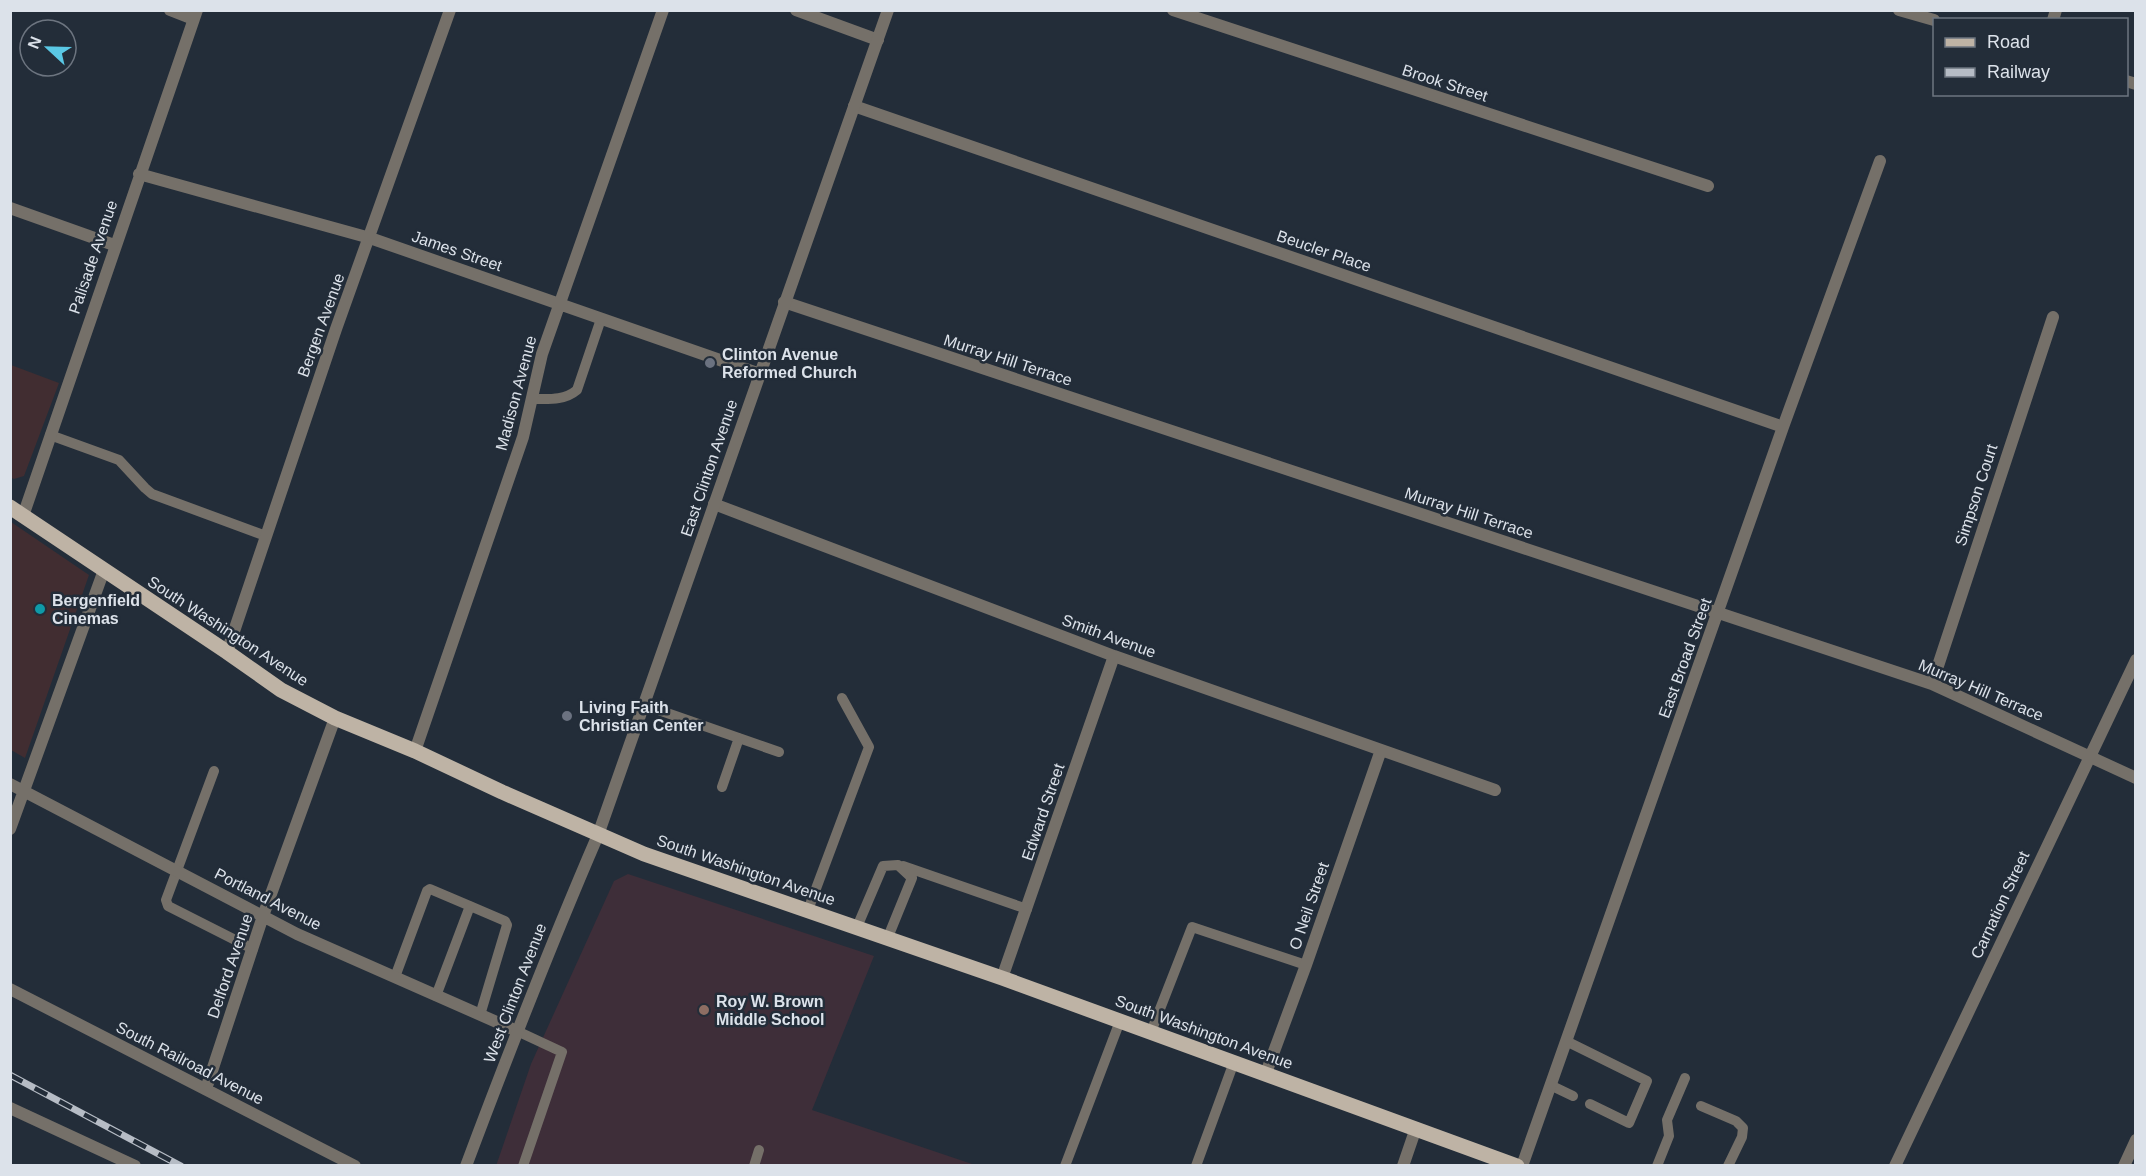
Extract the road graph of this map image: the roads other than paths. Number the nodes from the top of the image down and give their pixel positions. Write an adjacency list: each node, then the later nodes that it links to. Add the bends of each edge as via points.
1 (170, 10): 8 (street)
2 (450, 10): 16 (street, Bergen Avenue)
3 (663, 10): 19 (street, Madison Avenue)
4 (796, 10): 10 (street)
5 (888, 10): 10 (street, East Clinton Avenue)
6 (1173, 10): 14 (street, Brook Street)
7 (1899, 10): 9 (street)
8 (195, 15): 13 (street, Palisade Avenue)
9 (1933, 19)
10 (878, 40): 11 (street, East Clinton Avenue)
11 (854, 106): 18 (street, East Clinton Avenue); 24 (street, Beucler Place)
12 (1880, 161): 24 (street, East Broad Street)
13 (139, 174): 16 (street, James Street); 17 (street, Palisade Avenue)
14 (1708, 186)
15 (10, 208): 17 (street)
16 (370, 238): 19 (street, James Street); 28 (street, Bergen Avenue)
17 (114, 245): 25 (street, Palisade Avenue)
18 (784, 302): 22 (street, East Clinton Avenue); 30 (street, Murray Hill Terrace)
19 (561, 305): 21 (street, James Street); 23 (street, Madison Avenue, via 542,354)
20 (2053, 316): 34 (street, Simpson Court)
21 (601, 319): 22 (street, James Street); 23 (lane, via 577,390 560,399)
22 (760, 374): 26 (street, East Clinton Avenue)
23 (532, 399): 40 (street, Madison Avenue, via 523,437)
24 (1783, 427): 30 (street, East Broad Street)
25 (50, 435): 27 (street, Palisade Avenue); 28 (lane, via 119,460 152,494)
26 (714, 504): 32 (street, Smith Avenue); 36 (street, East Clinton Avenue)
27 (17, 511): 29 (main road, South Washington Avenue)
28 (266, 536): 31 (street, Bergen Avenue)
29 (104, 570): 31 (main road, South Washington Avenue); 48 (street)
30 (1718, 613): 34 (street, Murray Hill Terrace); 69 (street, East Broad Street)
31 (227, 652): 37 (main road, South Washington Avenue, via 281,690)
32 (1114, 656): 39 (street, Smith Avenue); 54 (street, Edward Street)
33 (2136, 660): 42 (street, Carnation Street)
34 (1932, 684): 42 (street, Murray Hill Terrace)
35 (842, 698): 55 (lane, via 869,747)
36 (644, 705): 38 (lane); 50 (street, East Clinton Avenue)
37 (335, 718): 40 (main road, South Washington Avenue); 56 (street, Delford Avenue)
38 (739, 738): 41 (lane); 46 (lane)
39 (1381, 750): 47 (street, Smith Avenue); 60 (street, O Neil Street)
40 (415, 752): 50 (main road, South Washington Avenue)
41 (779, 752)
42 (2089, 756): 44 (street, Murray Hill Terrace); 93 (street, Carnation Street)
43 (214, 771): 52 (lane)
44 (2136, 778)
45 (10, 784): 48 (street, Portland Avenue)
46 (722, 787)
47 (1495, 790)
48 (24, 791): 49 (street); 52 (street, Portland Avenue)
49 (10, 829)
50 (598, 835): 55 (main road, South Washington Avenue); 67 (street, West Clinton Avenue)
51 (898, 865): 54 (lane); 57 (lane, via 883,866); 58 (lane, via 912,878)
52 (178, 871): 56 (street, Portland Avenue); 59 (lane, via 166,900 168,906)
53 (470, 906): 61 (lane, via 427,891); 64 (lane); 65 (lane, via 507,925)
54 (1027, 909): 62 (street, Edward Street)
55 (808, 910): 57 (main road, South Washington Avenue)
56 (264, 916): 59 (street, Delford Avenue); 61 (street, Portland Avenue)
57 (857, 927): 58 (main road, South Washington Avenue)
58 (888, 938): 62 (main road, South Washington Avenue)
59 (253, 949): 74 (street, Delford Avenue)
60 (1306, 965): 68 (lane, via 1192,927); 71 (street, O Neil Street)
61 (395, 977): 64 (street, Portland Avenue)
62 (1002, 978): 66 (main road, South Washington Avenue)
63 (10, 989): 74 (street, South Railroad Avenue)
64 (436, 996): 65 (street, Portland Avenue)
65 (480, 1015): 67 (street, Portland Avenue)
66 (1120, 1021): 68 (main road, South Washington Avenue); 87 (lane)
67 (517, 1031): 84 (street, West Clinton Avenue); 85 (lane, via 562,1052)
68 (1151, 1032): 70 (main road, South Washington Avenue)
69 (1566, 1041): 73 (street, East Broad Street); 76 (lane, via 1647,1081 1629,1123)
70 (1234, 1062): 71 (main road, South Washington Avenue); 88 (lane)
71 (1266, 1073): 79 (main road, South Washington Avenue)
72 (1685, 1078): 91 (lane, via 1667,1120 1669,1136)
73 (1550, 1085): 75 (lane); 90 (street, East Broad Street)
74 (206, 1089): 83 (street, South Railroad Avenue)
75 (1573, 1096)
76 (1590, 1104)
77 (1701, 1106): 92 (lane, via 1743,1128)
78 (10, 1108): 82 (street)
79 (1416, 1128): 89 (street); 90 (main road, South Washington Avenue)
80 (2136, 1140): 94 (street)
81 (759, 1150): 86 (lane)
82 (135, 1166)
83 (355, 1166)
84 (466, 1166)
85 (523, 1166)
86 (754, 1166)
87 (1065, 1166)
88 (1196, 1166)
89 (1403, 1166)
90 (1519, 1166)
91 (1658, 1166)
92 (1728, 1166)
93 (1895, 1166)
94 (2124, 1166)

